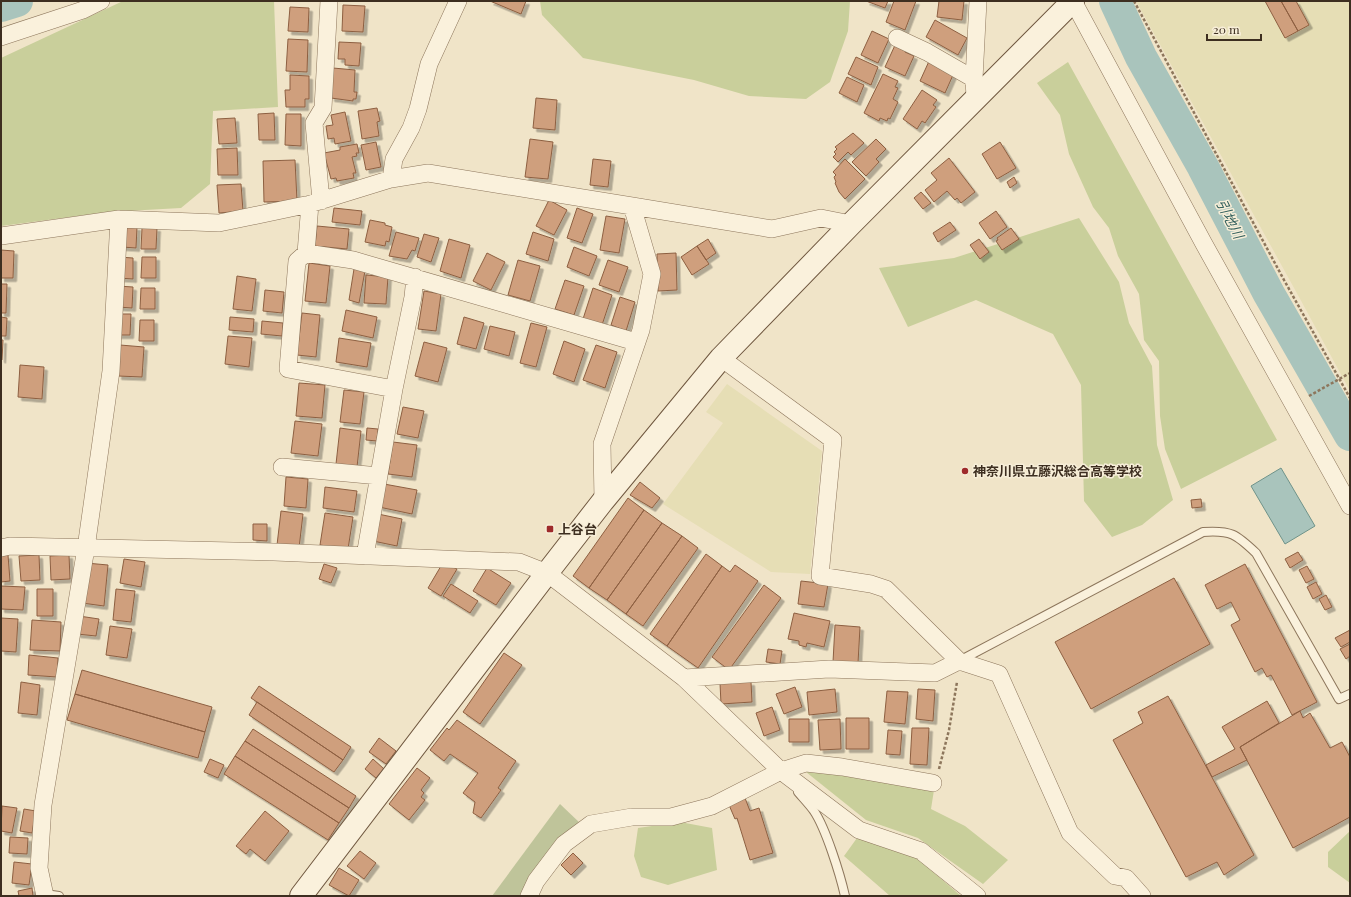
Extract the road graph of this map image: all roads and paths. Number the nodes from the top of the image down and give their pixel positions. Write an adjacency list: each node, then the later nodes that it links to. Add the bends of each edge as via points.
1 (101, 1): 7 (street, via 83,10)
2 (329, 1): 11 (street, via 323,108 314,123)
3 (458, 1): 10 (street, via 429,64 411,128 394,159)
4 (978, 1): 9 (street)
5 (1073, 1): 9 (street); 28 (street, via 1204,244)
6 (1134, 1): 21 (path)
7 (1, 37)
8 (897, 38): 9 (street, via 927,52)
9 (974, 88): 14 (street)
10 (391, 179): 11 (street); 12 (street, via 428,173)
11 (316, 203): 13 (street, via 219,223); 16 (street)
12 (632, 206): 14 (street, via 772,229 822,218); 18 (street, via 652,274)
13 (119, 219): 15 (street); 30 (street, via 111,371)
14 (851, 224): 19 (street)
15 (1, 236)
16 (306, 253): 17 (street, via 353,260); 22 (street, via 297,260 288,369)
17 (415, 277): 18 (street); 22 (street)
18 (636, 342): 27 (street, via 602,444)
19 (721, 358): 27 (street); 33 (street, via 833,440 820,576 871,584 886,589)
20 (1350, 373): 21 (path)
21 (1338, 380): 23 (path); 24 (path)
22 (394, 389): 26 (street)
23 (1305, 398)
24 (1350, 398)
25 (282, 467): 26 (street)
26 (379, 476): 31 (street)
27 (604, 501): 32 (street)
28 (1350, 506)
29 (1, 548): 30 (street)
30 (86, 548): 31 (street); 38 (street, via 43,805 39,868)
31 (365, 556): 32 (street, via 519,562)
32 (547, 573): 34 (street); 39 (street)
33 (959, 661): 34 (street, via 935,674 829,669); 35 (lane, via 1203,532 1224,531 1241,538 1256,553 1339,699); 37 (path, via 949,730 942,762); 43 (street, via 999,674 1070,833 1115,876 1126,878)
34 (684, 678): 36 (street)
35 (1350, 694)
36 (781, 771): 37 (street, via 806,763); 40 (street, via 712,806 671,817 632,817 591,824 564,844 536,880); 41 (lane, via 814,812 830,849); 42 (street, via 859,830 921,850)
37 (933, 783)
38 (50, 895)
39 (301, 896)
40 (529, 896)
41 (845, 896)
42 (977, 896)
43 (1142, 896)

